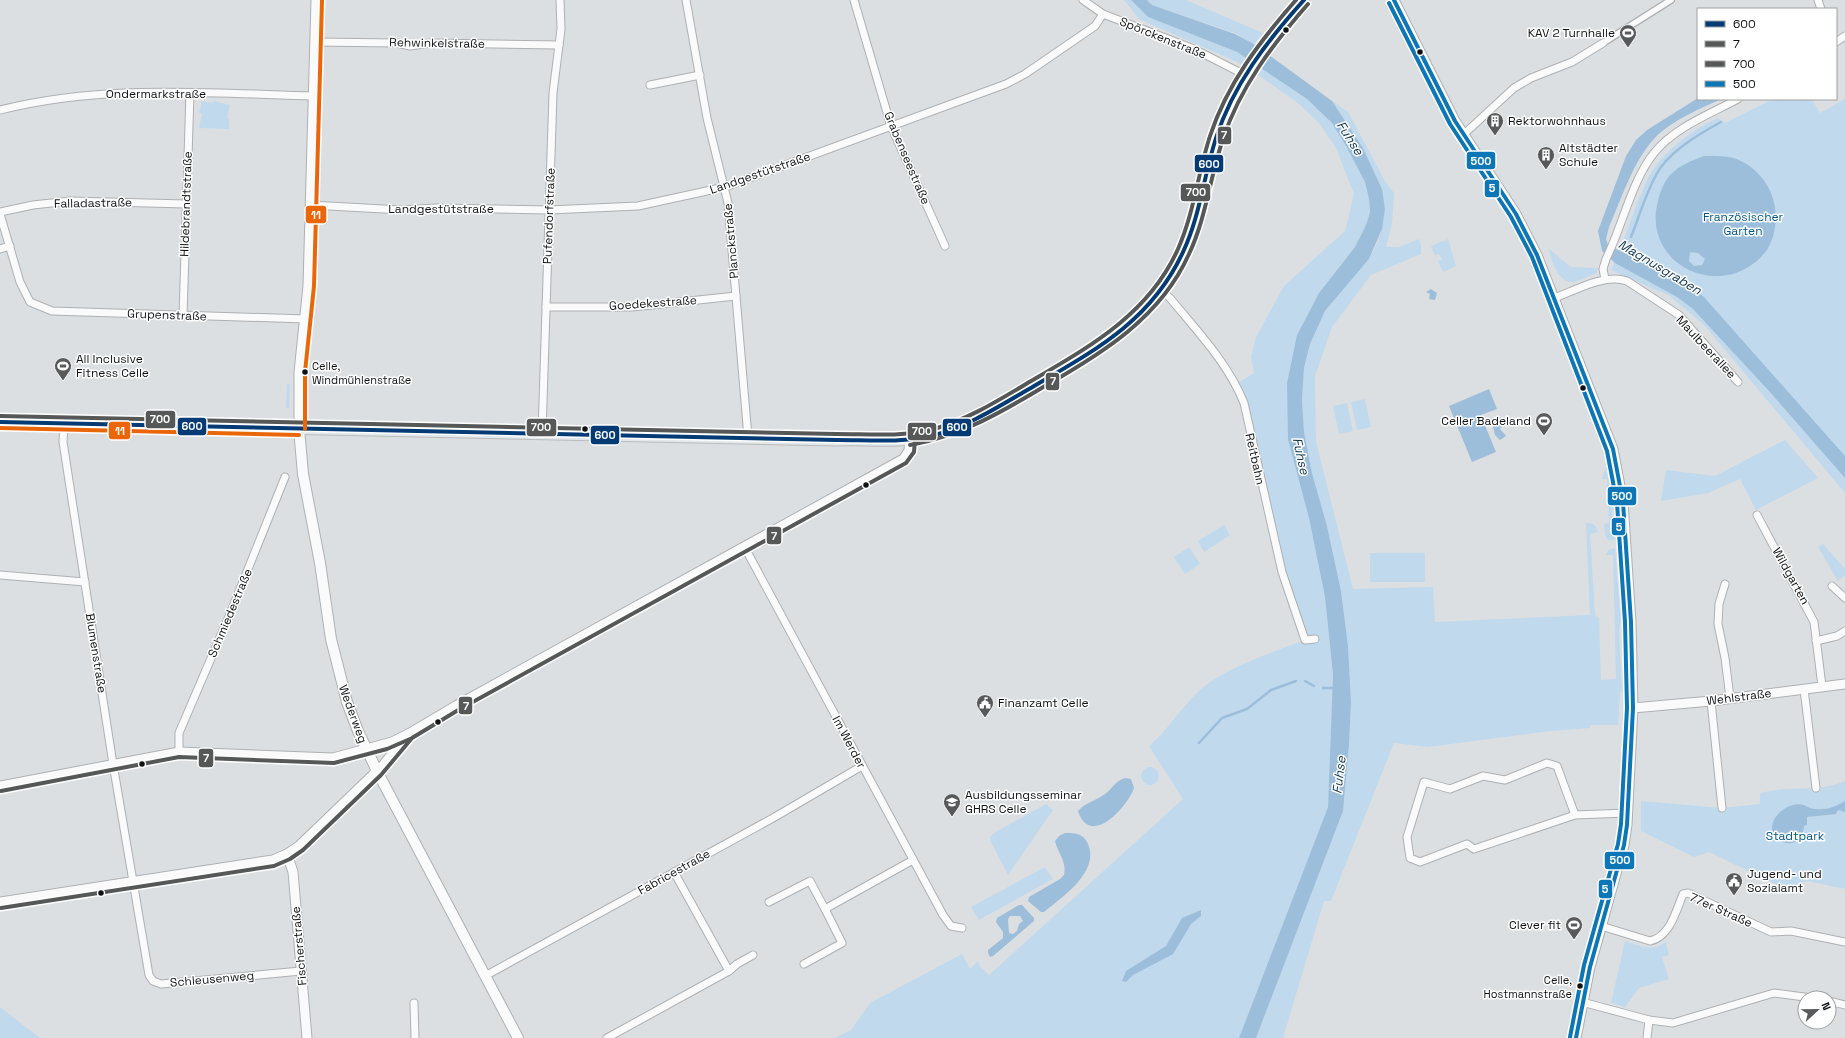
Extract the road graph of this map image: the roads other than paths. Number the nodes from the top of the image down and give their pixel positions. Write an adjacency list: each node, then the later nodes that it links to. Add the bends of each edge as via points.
1 (316, 0): 10 (street)
2 (560, 0): 12 (street, Pufendorfstraße)
3 (686, 0): 14 (street, Planckstraße)
4 (854, 0): 20 (street, Grabenseestraße)
5 (1083, 0): 9 (street, Spörckenstraße)
6 (1304, 0): 13 (main road)
7 (1394, 0): 21 (street)
8 (1671, 0): 11 (street)
9 (1103, 14): 13 (street, Spörckenstraße); 20 (street, Landgestütstraße, via 1095,26 1025,74 1006,84)
10 (315, 42): 12 (street, Rehwinkelstraße, via 397,43 410,46 431,43); 17 (street)
11 (1602, 44): 21 (street, via 1572,62 1531,78 1514,88)
12 (559, 45): 25 (street, Pufendorfstraße, via 553,93)
13 (1247, 72): 31 (main road, via 1231,100 1217,137 1186,245 1177,266)
14 (700, 75): 15 (street); 22 (street, Planckstraße, via 707,118)
15 (650, 85)
16 (190, 93): 17 (street, Ondermarkstraße); 19 (street, Ondermarkstraße, via 103,93 41,101); 23 (street, Hildebrandtstraße)
17 (313, 96): 24 (street)
18 (1736, 100): 30 (street, via 1688,125 1654,153 1644,168 1607,257 1603,269)
19 (0, 110)
20 (891, 126): 22 (street, Landgestütstraße); 28 (street, Grabenseestraße)
21 (1463, 135): 33 (street, via 1516,214)
22 (725, 187): 25 (street, Landgestütstraße, via 638,206); 32 (street, Planckstraße)
23 (186, 204): 26 (street, Falladastraße, via 70,201 33,205); 35 (street, Hildebrandtstraße)
24 (310, 205): 25 (street, Landgestütstraße, via 402,210); 36 (street)
25 (549, 210): 34 (street, Pufendorfstraße)
26 (0, 213): 27 (street)
27 (10, 246): 29 (street); 35 (street, Grupenstraße, via 20,282 30,302 52,311)
28 (945, 246)
29 (0, 249)
30 (1605, 279): 33 (street); 37 (street, Maulbeerallee, via 1627,281 1679,315)
31 (1161, 290): 43 (main road, via 1134,321 1050,377 977,418 946,432); 53 (street, Reitbahn, via 1227,368 1238,387 1244,403 1282,572 1305,640)
32 (736, 296): 34 (street, Goedekestraße, via 632,307); 42 (street, Planckstraße)
33 (1555, 298): 60 (street, via 1614,449 1619,473 1623,502)
34 (546, 307): 41 (street, Pufendorfstraße)
35 (183, 316): 36 (street, Grupenstraße)
36 (306, 319): 40 (street, via 299,372)
37 (1738, 382)
38 (0, 422): 39 (main road)
39 (64, 423): 40 (main road); 48 (street, Blumenstraße, via 63,442)
40 (299, 428): 41 (main road); 62 (main road, Wederweg, via 303,474 331,639 347,702)
41 (542, 433): 42 (main road)
42 (748, 437): 43 (main road)
43 (909, 439): 46 (street, via 908,450 903,458)
44 (285, 477): 63 (street, Schmiedestraße, via 179,734)
45 (1757, 515): 54 (street, Wildgarten, via 1810,611)
46 (744, 546): 61 (street); 65 (street, Im Werder)
47 (0, 575): 48 (street)
48 (85, 582): 64 (street, Blumenstraße)
49 (1725, 584): 58 (street, via 1718,604 1718,624)
50 (1832, 586): 51 (street)
51 (1845, 598)
52 (1845, 631): 54 (street)
53 (1315, 639)
54 (1816, 641): 56 (street, Wildgarten)
55 (1845, 684): 56 (street, Wehlstraße)
56 (1822, 686): 57 (street, Wehlstraße)
57 (1804, 689): 58 (street, Wehlstraße); 68 (street)
58 (1730, 698): 59 (street, Wehlstraße)
59 (1711, 701): 60 (street, Wehlstraße); 69 (street)
60 (1633, 708): 70 (street)
61 (408, 733): 62 (street); 66 (street)
62 (366, 749): 63 (street, via 332,757); 66 (main road, Wederweg)
63 (178, 750): 64 (street)
64 (114, 764): 67 (street); 75 (street, Blumenstraße)
65 (862, 766): 73 (street, Im Werder); 74 (street, Fabricestraße)
66 (377, 771): 72 (street, via 299,846); 86 (main road, Wederweg)
67 (0, 785)
68 (1816, 788)
69 (1722, 808)
70 (1628, 813): 71 (street); 79 (street, via 1624,845)
71 (1575, 815): 71 (street, via 1474,849 1467,844 1420,862 1410,858 1407,837 1424,782 1450,789 1483,776 1505,780 1547,763 1557,766)
72 (287, 854): 75 (street, via 273,860); 85 (street, Fischerstraße, via 293,872)
73 (913, 860): 78 (street); 80 (street, Im Werder, via 943,915 951,926)
74 (674, 872): 84 (street); 86 (street, Fabricestraße)
75 (134, 882): 76 (street); 85 (street, Schleusenweg, via 149,975 153,981 161,984)
76 (0, 902)
77 (769, 902): 78 (street, via 810,881)
78 (825, 909): 83 (street, via 842,943)
79 (1601, 926): 81 (street, 77er Straße, via 1650,941 1658,940 1665,934 1683,894 1688,893 1771,932 1791,931); 88 (street)
80 (962, 928)
81 (1845, 942)
82 (753, 955): 84 (street)
83 (804, 964)
84 (729, 971): 94 (street)
85 (302, 972): 91 (street, Fischerstraße)
86 (486, 976): 93 (main road, Wederweg)
87 (1797, 996): 90 (street, via 1774,993 1673,1023)
88 (1582, 1002): 90 (street); 95 (street)
89 (414, 1003): 92 (street)
90 (1649, 1020): 96 (street)
91 (307, 1038)
92 (414, 1038)
93 (518, 1038)
94 (607, 1038)
95 (1576, 1038)
96 (1647, 1038)

